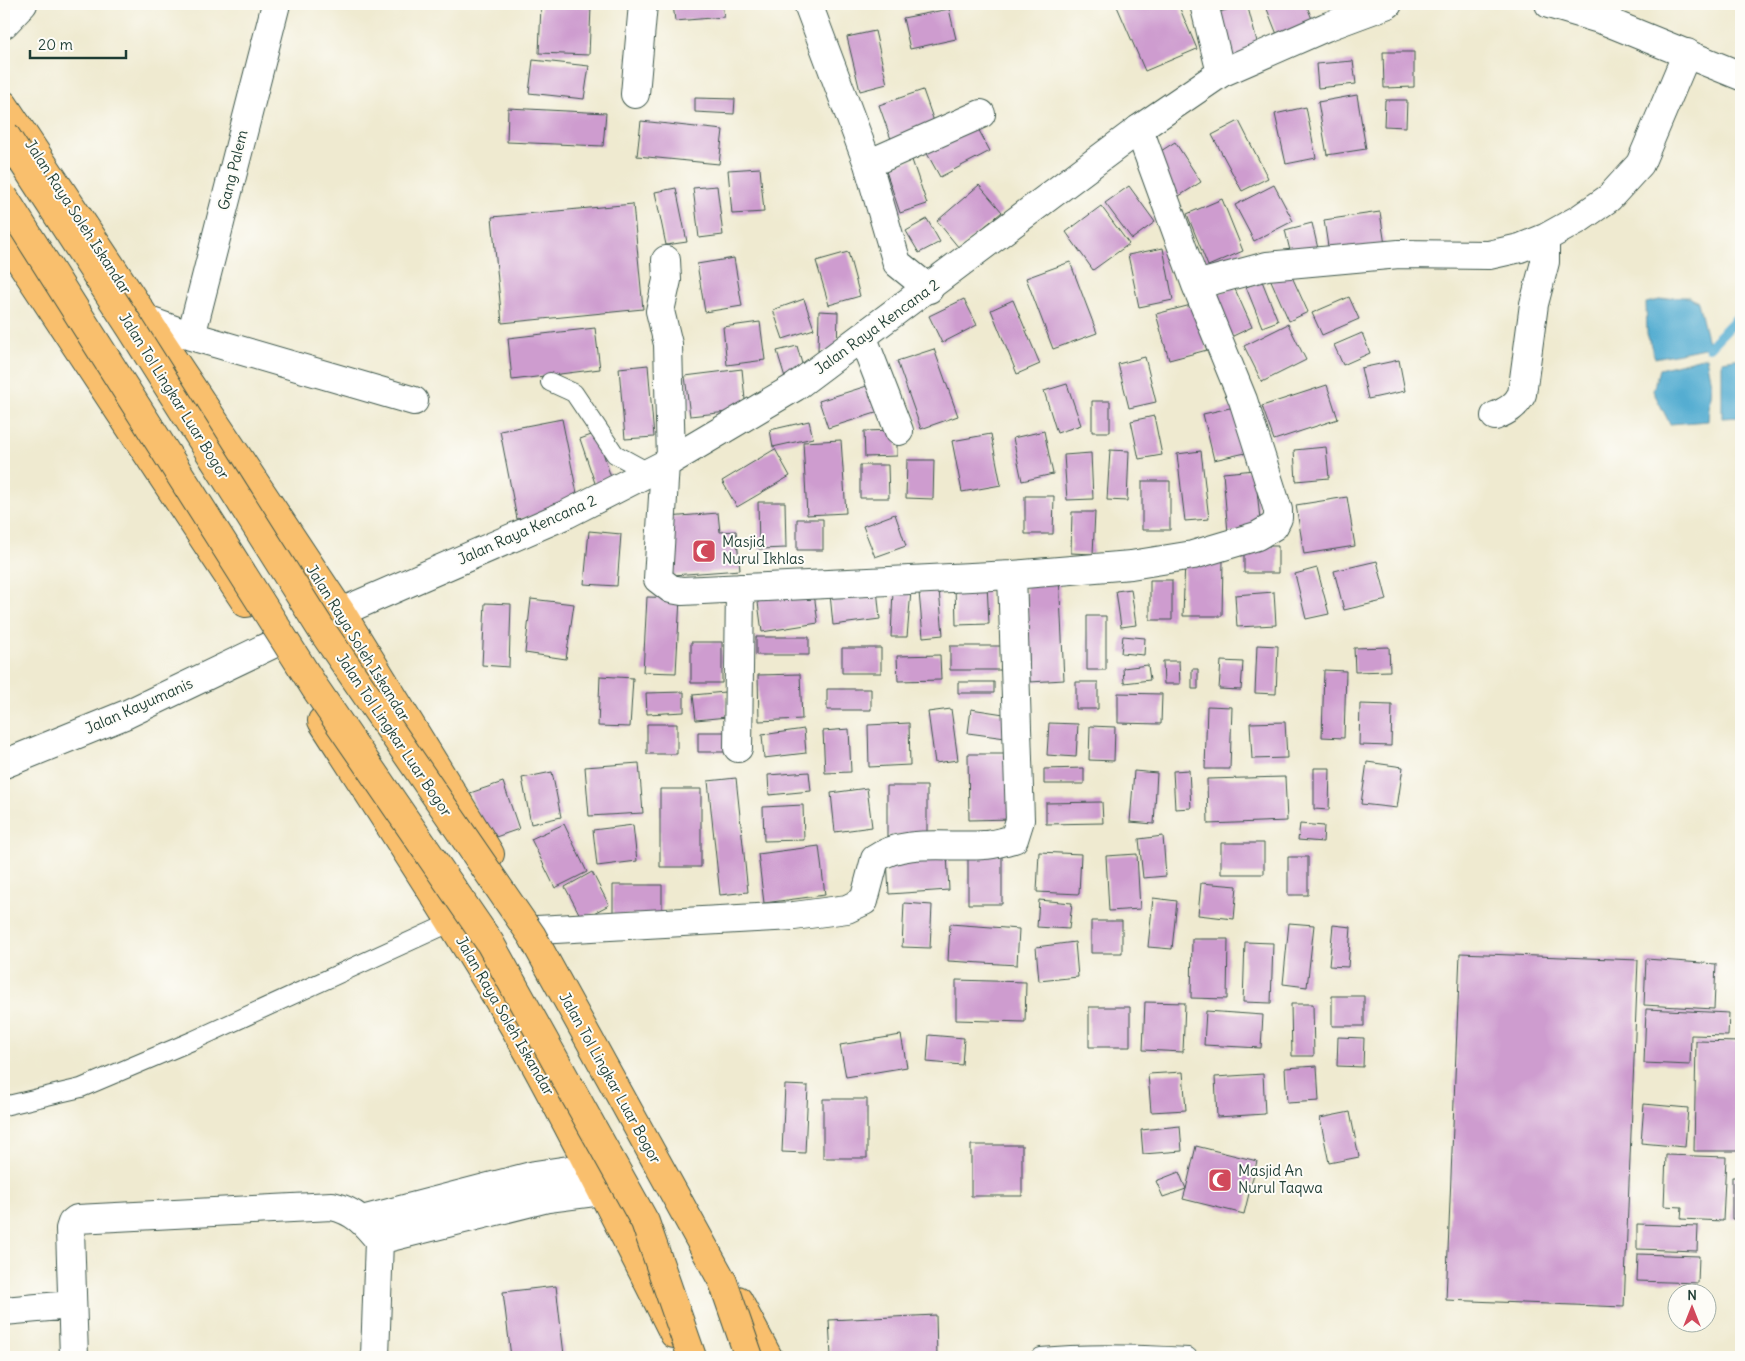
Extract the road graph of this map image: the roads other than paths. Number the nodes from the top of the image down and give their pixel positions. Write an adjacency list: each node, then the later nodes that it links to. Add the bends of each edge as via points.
1 (23, 4): 9 (street)
2 (276, 4): 26 (street, Gang Palem)
3 (643, 4): 13 (street)
4 (808, 4): 18 (street)
5 (1204, 4): 11 (street)
6 (1388, 4): 11 (street, Jalan Raya Kencana 2)
7 (1549, 4): 8 (street)
8 (1606, 12): 10 (street)
9 (4, 24)
10 (1687, 53): 12 (street); 21 (street, via 1640,164 1609,198 1579,220)
11 (1221, 73): 16 (street, Jalan Raya Kencana 2)
12 (1741, 76)
13 (635, 94)
14 (4, 105): 25 (highway, Jalan Raya Soleh Iskandar)
15 (981, 114): 18 (street)
16 (1140, 129): 23 (street); 24 (street, Jalan Raya Kencana 2)
17 (4, 133): 51 (highway, Jalan Tol Lingkar Luar Bogor, bridge, via 323,632 532,936 723,1282)
18 (868, 164): 24 (street, via 897,263)
19 (4, 196): 50 (highway, bridge, via 315,688 490,944 645,1222)
20 (4, 237): 36 (highway, Jalan Raya Soleh Iskandar)
21 (1545, 238): 23 (street, via 1489,255 1399,254 1267,266); 30 (street, via 1545,262 1534,304 1522,394 1509,410)
22 (666, 260): 32 (street, via 667,280 660,311 668,344)
23 (1196, 285): 33 (street, via 1243,400 1278,510 1274,526 1256,536 1193,555 1131,565)
24 (929, 289): 27 (street, Jalan Raya Kencana 2)
25 (146, 320): 26 (street); 35 (highway, Jalan Raya Soleh Iskandar)
26 (191, 336): 29 (street)
27 (863, 338): 31 (street); 32 (street, Jalan Raya Kencana 2, via 795,387)
28 (550, 382): 32 (lane, via 574,393 614,454)
29 (414, 401)
30 (1495, 416)
31 (899, 431)
32 (662, 465): 34 (street, via 658,578 671,589 682,591); 35 (street, Jalan Raya Kencana 2, via 567,514)
33 (1012, 575): 34 (street); 40 (street, via 1020,820 1014,839 985,846 918,846 885,852 875,859 864,901 847,909 794,916)
34 (740, 588): 37 (street)
35 (341, 612): 40 (highway, Jalan Raya Soleh Iskandar)
36 (273, 644): 38 (street, Jalan Kayumanis, via 127,714); 39 (highway, Jalan Raya Soleh Iskandar)
37 (738, 748)
38 (4, 764)
39 (452, 922): 41 (lane, via 81,1088); 42 (highway, Jalan Raya Soleh Iskandar)
40 (537, 930): 52 (highway, Jalan Raya Soleh Iskandar, via 668,1161)
41 (4, 1106)
42 (589, 1167): 43 (highway, Jalan Raya Soleh Iskandar); 44 (street, via 535,1176)
43 (602, 1191): 44 (street); 49 (highway, Jalan Raya Soleh Iskandar)
44 (371, 1230): 45 (street, via 344,1209 332,1206 78,1219 70,1230); 48 (street)
45 (71, 1305): 46 (street); 47 (street)
46 (4, 1311)
47 (74, 1357)
48 (375, 1357)
49 (686, 1357)
50 (692, 1357)
51 (748, 1357)
52 (768, 1357)
53 (1041, 1357): 54 (lane, via 1143,1354)
54 (1188, 1357)

